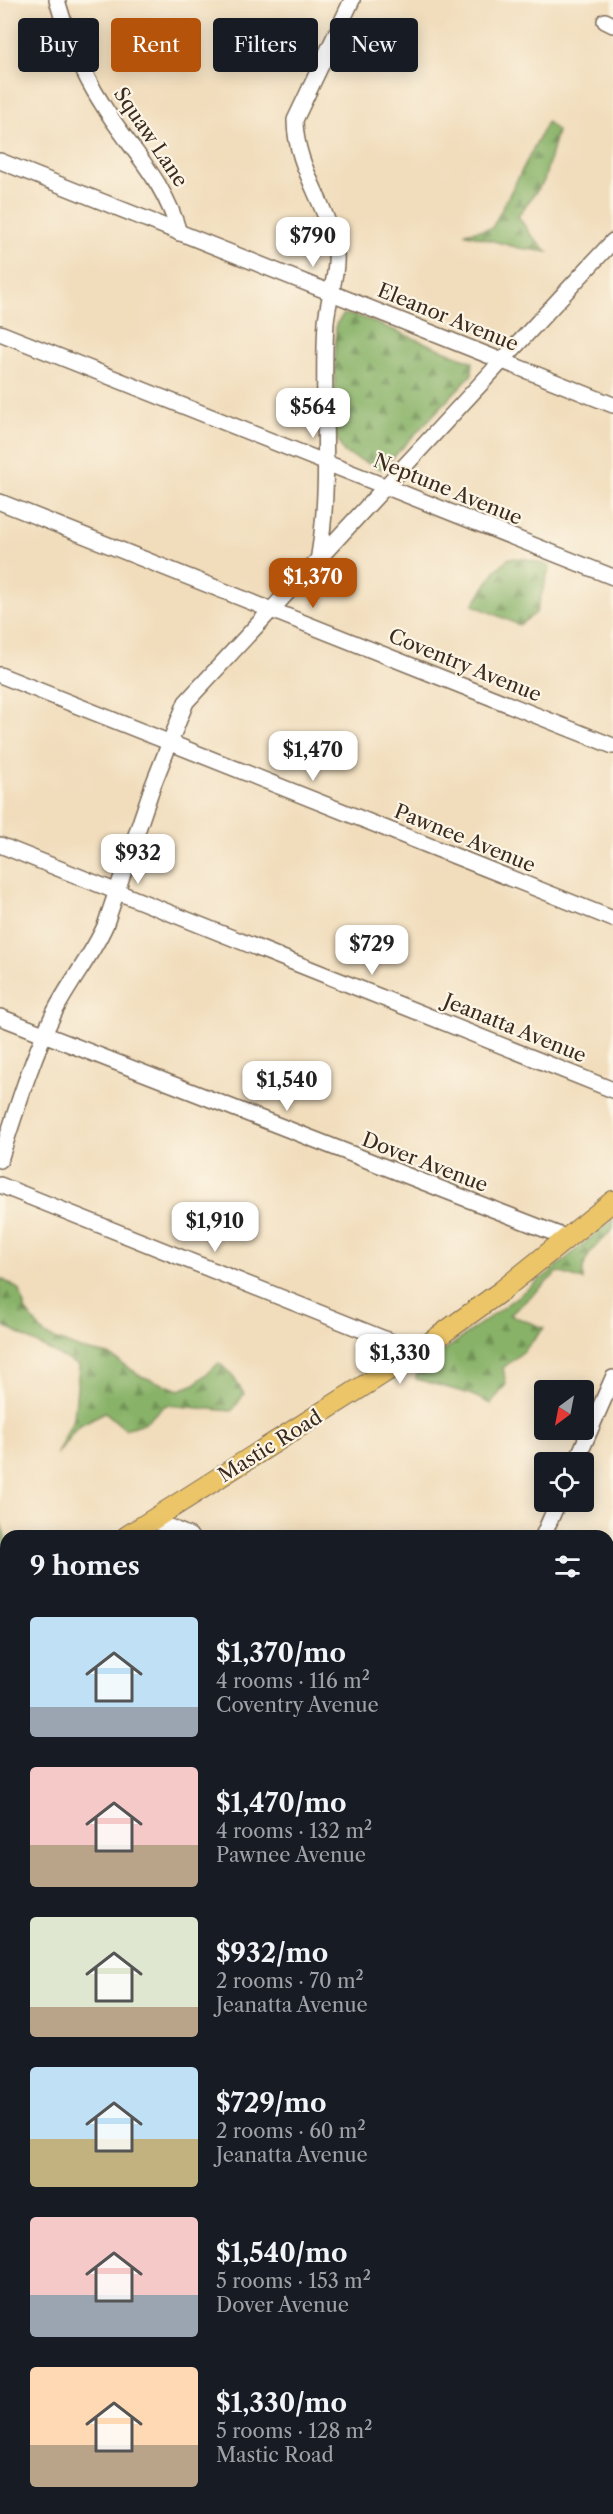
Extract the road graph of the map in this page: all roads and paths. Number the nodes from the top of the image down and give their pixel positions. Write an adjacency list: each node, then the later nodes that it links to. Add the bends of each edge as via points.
1 (57, 0): 4 (street, Squaw Lane, via 77,58 101,102 165,193)
2 (352, 0): 6 (street, via 295,120 295,141 335,246)
3 (0, 161): 4 (street, Eleanor Avenue)
4 (179, 233): 6 (street, Eleanor Avenue)
5 (613, 240): 8 (street)
6 (331, 293): 8 (street, Eleanor Avenue); 10 (street, via 326,321)
7 (0, 333): 10 (street, Neptune Avenue)
8 (501, 361): 9 (street, Eleanor Avenue); 11 (street)
9 (613, 405)
10 (324, 462): 11 (street, Neptune Avenue); 13 (street, via 325,518)
11 (388, 487): 13 (street); 14 (street, Neptune Avenue)
12 (0, 502): 15 (street, Coventry Avenue)
13 (319, 555): 15 (street)
14 (613, 577)
15 (272, 610): 17 (street, via 186,702); 18 (street, Coventry Avenue)
16 (0, 675): 17 (street, Pawnee Avenue)
17 (170, 743): 20 (street); 21 (street, Pawnee Avenue)
18 (613, 746)
19 (0, 845): 20 (street, Jeanatta Avenue)
20 (118, 892): 23 (street, via 95,948 54,1012); 24 (street, Jeanatta Avenue)
21 (613, 919)
22 (0, 1017): 23 (street, Dover Avenue)
23 (45, 1035): 25 (street); 28 (street, Dover Avenue)
24 (613, 1090)
25 (0, 1160)
26 (0, 1185): 29 (street)
27 (613, 1202): 28 (main road, Mastic Road)
28 (567, 1238): 29 (main road, Mastic Road)
29 (417, 1352): 33 (main road, Mastic Road)
30 (613, 1378): 31 (street)
31 (580, 1452)
32 (554, 1512): 36 (street)
33 (153, 1520): 34 (main road, Mastic Road); 35 (street)
34 (137, 1530)
35 (176, 1530)
36 (546, 1530)

